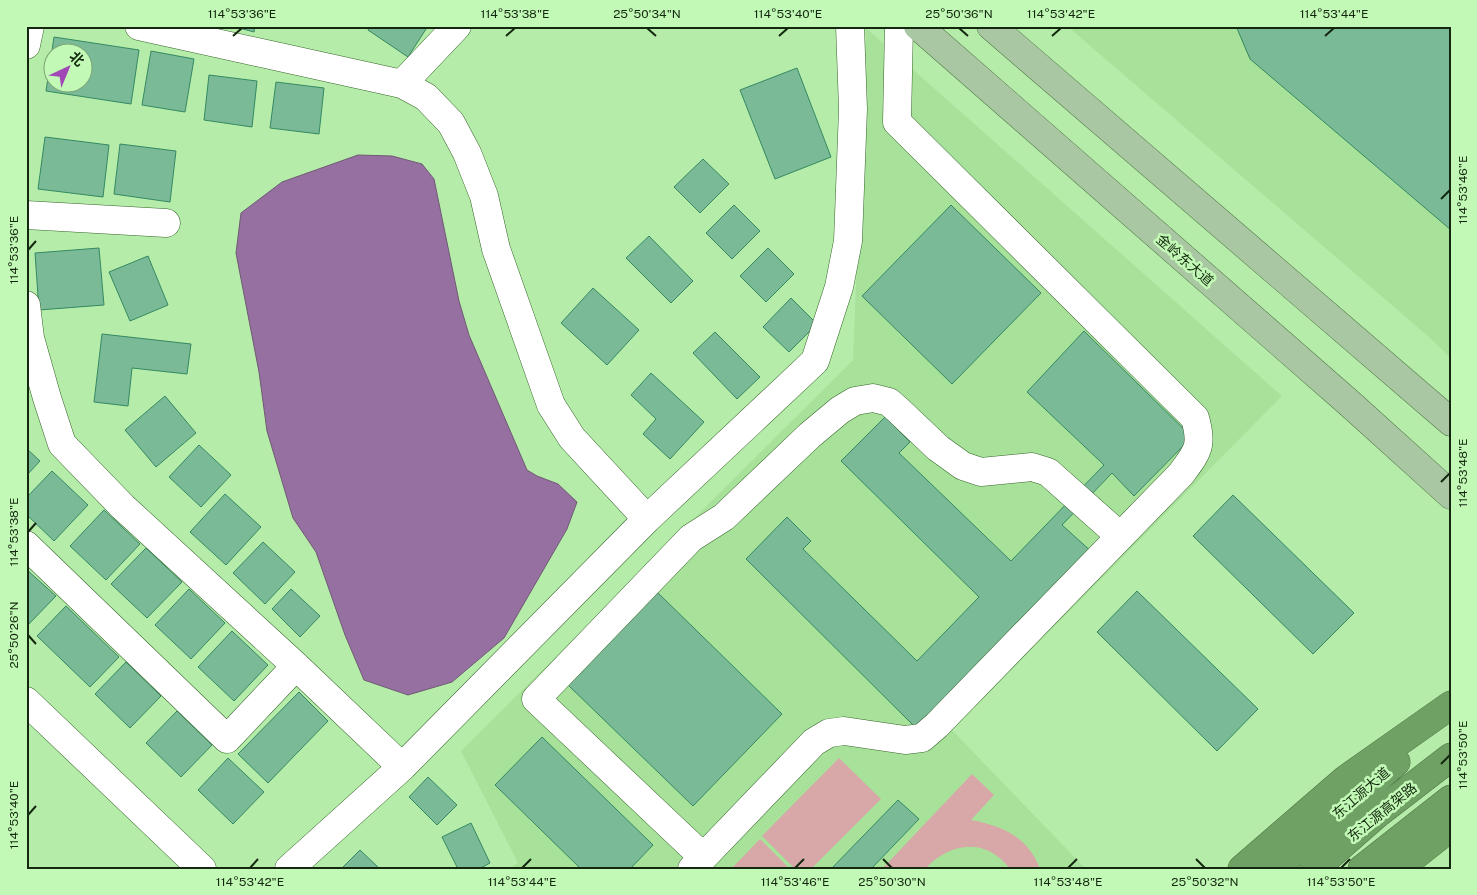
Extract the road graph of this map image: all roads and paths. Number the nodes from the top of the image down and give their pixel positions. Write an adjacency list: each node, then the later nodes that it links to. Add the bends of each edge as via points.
1 (30, 26): 8 (street)
2 (139, 26): 9 (street)
3 (457, 26): 9 (street)
4 (850, 26): 15 (street, via 853,109 848,241 839,287 815,361)
5 (899, 26): 16 (street, via 897,122 1195,418 1200,436 1196,453 1181,474)
6 (918, 26): 14 (main road, 金岭东大道)
7 (992, 26): 13 (main road)
8 (26, 44)
9 (402, 84): 15 (street, via 426,97 451,123 467,153 484,196 496,248 551,405 572,438)
10 (26, 215): 11 (street)
11 (166, 223)
12 (26, 305): 18 (street, via 30,338 62,444 123,507)
13 (1451, 422)
14 (1451, 495)
15 (648, 519): 23 (street)
16 (1120, 536): 26 (street, via 922,738 905,740 844,731 829,733 814,742); 26 (street, via 1048,472 1032,467 981,472 963,466 938,448 889,402 873,398 855,401 840,410 724,517 691,538 536,699)
17 (26, 545): 18 (street, via 227,738)
18 (296, 666): 23 (street)
19 (26, 701): 27 (street)
20 (1451, 705): 29 (highway, via 1346,779)
21 (1451, 720): 30 (highway, 东江源大道, via 1405,755)
22 (1451, 757): 31 (highway, 东江源高架路, via 1377,814)
23 (402, 767): 28 (street)
24 (1451, 799): 32 (highway)
25 (1451, 827): 33 (highway)
26 (698, 863)
27 (202, 869)
28 (289, 869)
29 (1242, 869)
30 (1274, 869)
31 (1314, 869)
32 (1362, 869)
33 (1398, 869)

